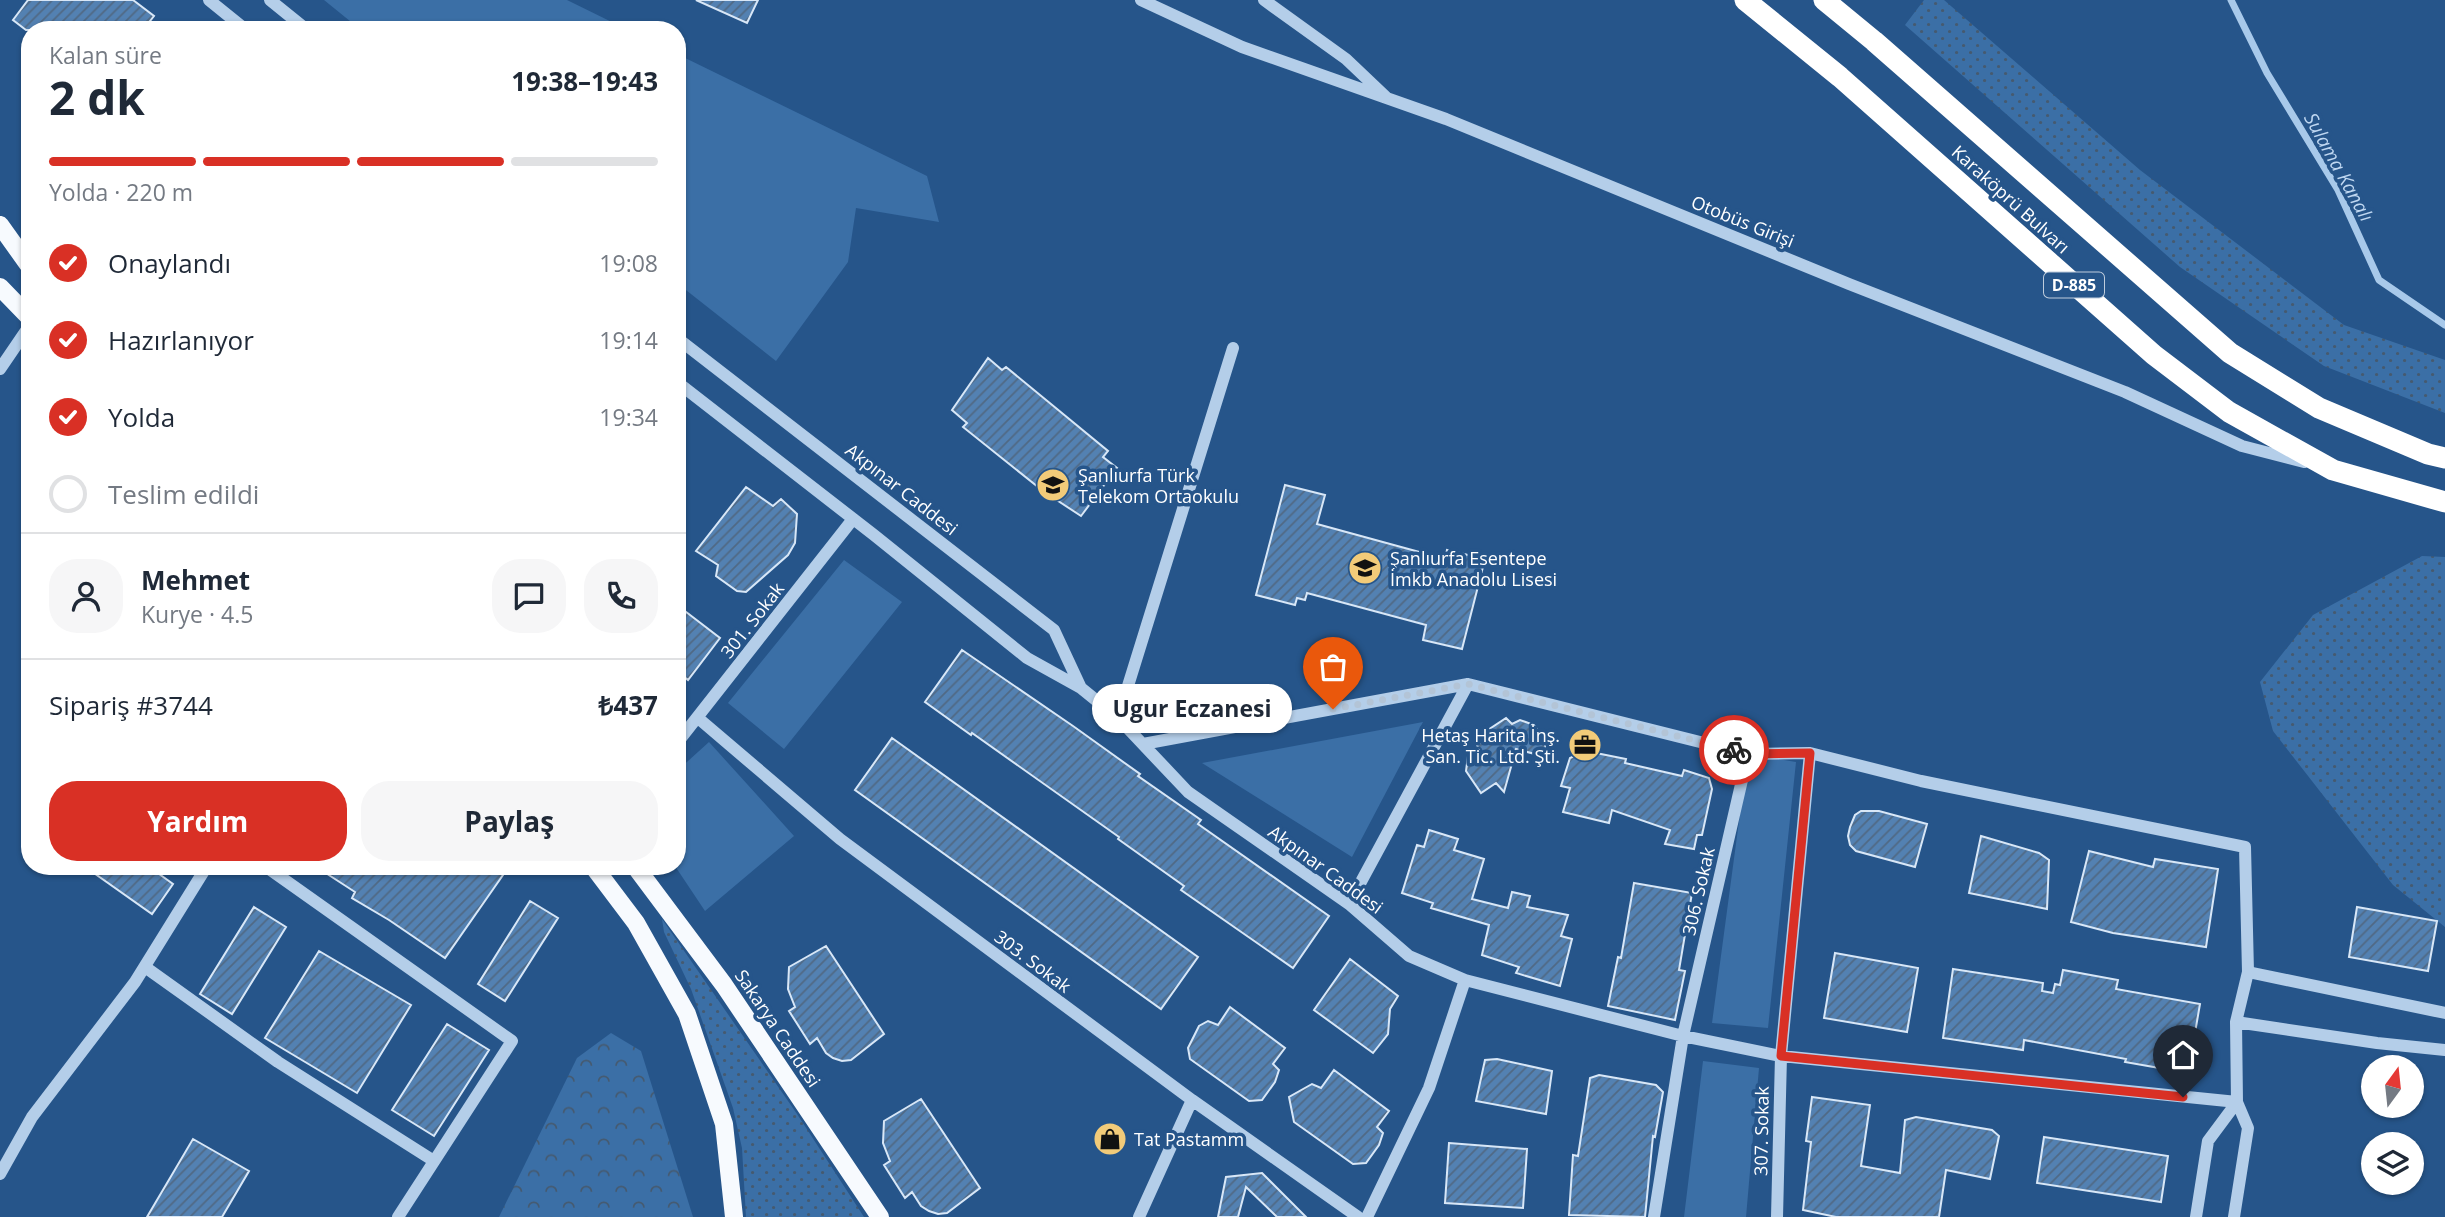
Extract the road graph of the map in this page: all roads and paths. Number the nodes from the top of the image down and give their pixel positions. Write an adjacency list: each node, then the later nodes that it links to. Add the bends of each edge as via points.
1 (209, 0): 7 (street)
2 (270, 0): 8 (street)
3 (1141, 0): 9 (street, Otobüs Girişi, via 1242,47)
4 (1264, 0): 9 (street, via 1346,59)
5 (1745, 0): 20 (highway, Karaköprü Bulvarı / D-885, via 1840,77 2154,355 2229,412)
6 (1824, 0): 19 (highway, Karaköprü Bulvarı / D-885, via 2230,353 2319,408)
7 (235, 21)
8 (296, 21)
9 (1389, 100): 20 (street, Otobüs Girişi, via 2125,392 2242,446)
10 (0, 225): 11 (main road)
11 (21, 254)
12 (0, 287): 13 (main road)
13 (21, 309)
14 (21, 338): 17 (street)
15 (686, 345): 24 (street, Akpınar Caddesi, via 1054,630)
16 (1233, 348): 26 (street)
17 (0, 369)
18 (686, 389): 22 (street, Akpınar Caddesi)
19 (2445, 458)
20 (2333, 470): 21 (highway, Karaköprü Bulvarı / D-885)
21 (2445, 502)
22 (853, 519): 24 (street, Akpınar Caddesi, via 1027,658); 25 (street, 301. Sokak)
23 (1468, 684): 28 (street); 30 (street); 35 (street)
24 (1082, 688): 26 (street, Akpınar Caddesi)
25 (698, 718): 27 (street, 301. Sokak); 44 (street, 303. Sokak, via 840,839)
26 (1118, 719): 28 (street, Akpınar Caddesi)
27 (686, 732)
28 (1143, 744): 35 (street, Akpınar Caddesi, via 1188,792)
29 (1810, 753): 30 (street); 37 (street, via 2245,847); 43 (street, 307. Sokak)
30 (1748, 754): 41 (street, 306. Sokak)
31 (201, 875): 36 (street)
32 (278, 875): 46 (street, via 512,1041)
33 (600, 875): 49 (main road, via 636,923 687,1013 724,1124)
34 (642, 875): 50 (main road, Sakarya Caddesi, via 724,985)
35 (1349, 904): 38 (street, Akpınar Caddesi, via 1409,956)
36 (145, 967): 46 (street, via 278,1062); 47 (street, via 32,1117)
37 (2248, 972): 39 (street); 40 (street)
38 (1465, 981): 41 (street); 53 (street, via 1430,1088)
39 (2445, 1013)
40 (2236, 1022): 42 (street); 45 (street)
41 (1683, 1036): 43 (street); 54 (street, 306. Sokak)
42 (2445, 1050)
43 (1781, 1056): 45 (street); 55 (street, 307. Sokak)
44 (1192, 1100): 51 (street); 52 (street, 303. Sokak)
45 (2237, 1102): 56 (street, via 2208,1141); 57 (street, via 2248,1128)
46 (434, 1161): 48 (street)
47 (0, 1174)
48 (398, 1217)
49 (734, 1217)
50 (880, 1217)
51 (1139, 1217)
52 (1358, 1217)
53 (1367, 1217)
54 (1654, 1217)
55 (1777, 1217)
56 (2196, 1217)
57 (2234, 1217)

